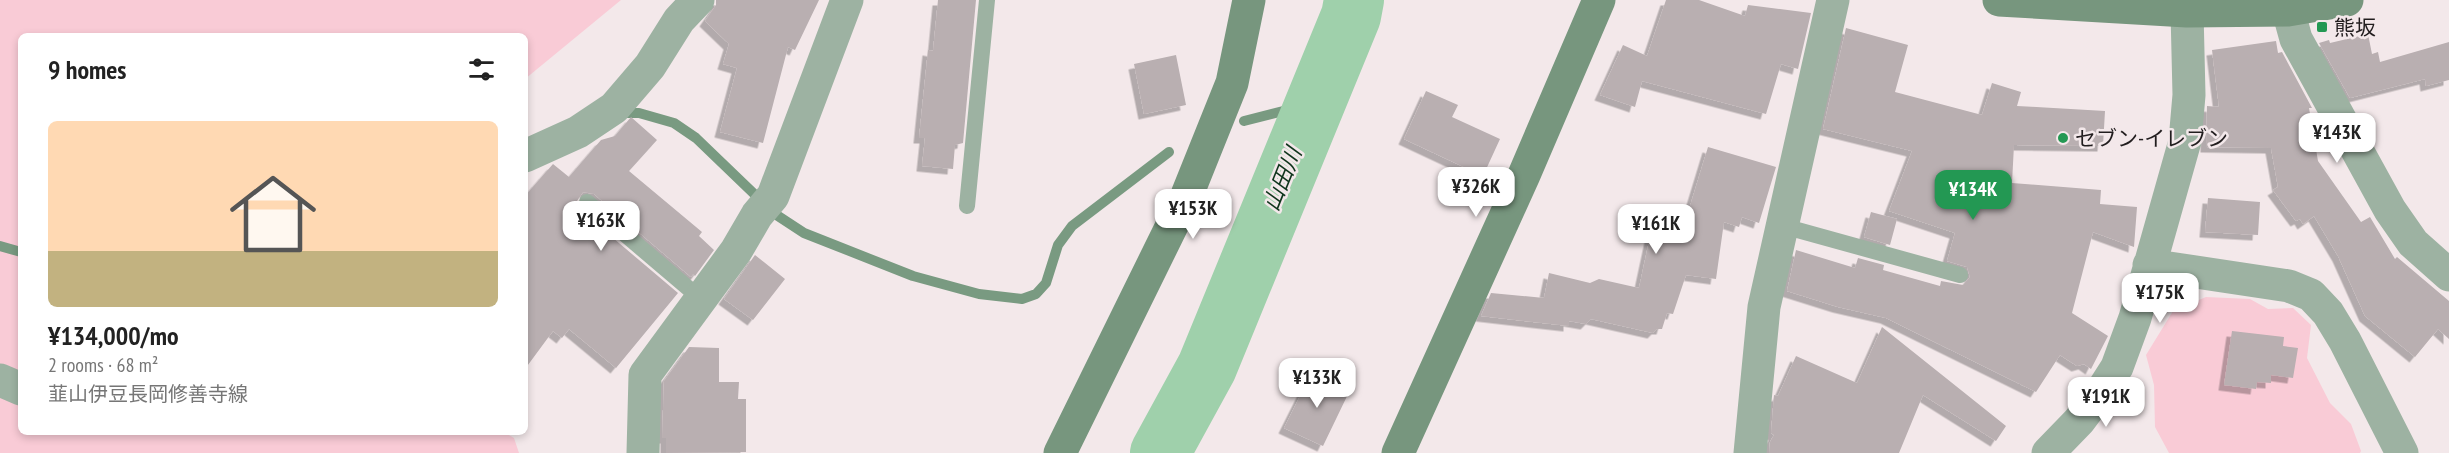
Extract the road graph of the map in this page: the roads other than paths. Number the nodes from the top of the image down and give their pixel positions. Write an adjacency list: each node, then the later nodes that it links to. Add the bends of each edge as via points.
1 (698, 0): 11 (street, via 614,108 578,132)
2 (847, 0): 18 (street, via 765,205)
3 (987, 0): 13 (lane)
4 (1249, 0): 22 (street, via 1232,83 1187,195)
5 (1599, 0): 23 (street)
6 (1833, 0): 14 (street)
7 (1999, 0): 9 (street)
8 (2347, 0): 10 (street)
9 (2188, 6): 10 (street); 15 (street, via 2185,141)
10 (2288, 10): 16 (street, via 2296,39 2390,210 2413,243)
11 (528, 155)
12 (586, 202): 18 (lane)
13 (967, 206)
14 (1783, 226): 17 (lane); 24 (street, via 1764,307)
15 (2149, 265): 25 (street, via 2117,367 2079,421); 26 (street, via 2289,286 2311,295 2345,341)
16 (2449, 275)
17 (1960, 276)
18 (701, 299): 21 (street, via 645,375)
19 (0, 380): 20 (street)
20 (18, 388)
21 (643, 453)
22 (1060, 453)
23 (1398, 453)
24 (1750, 453)
25 (2048, 453)
26 (2402, 453)

